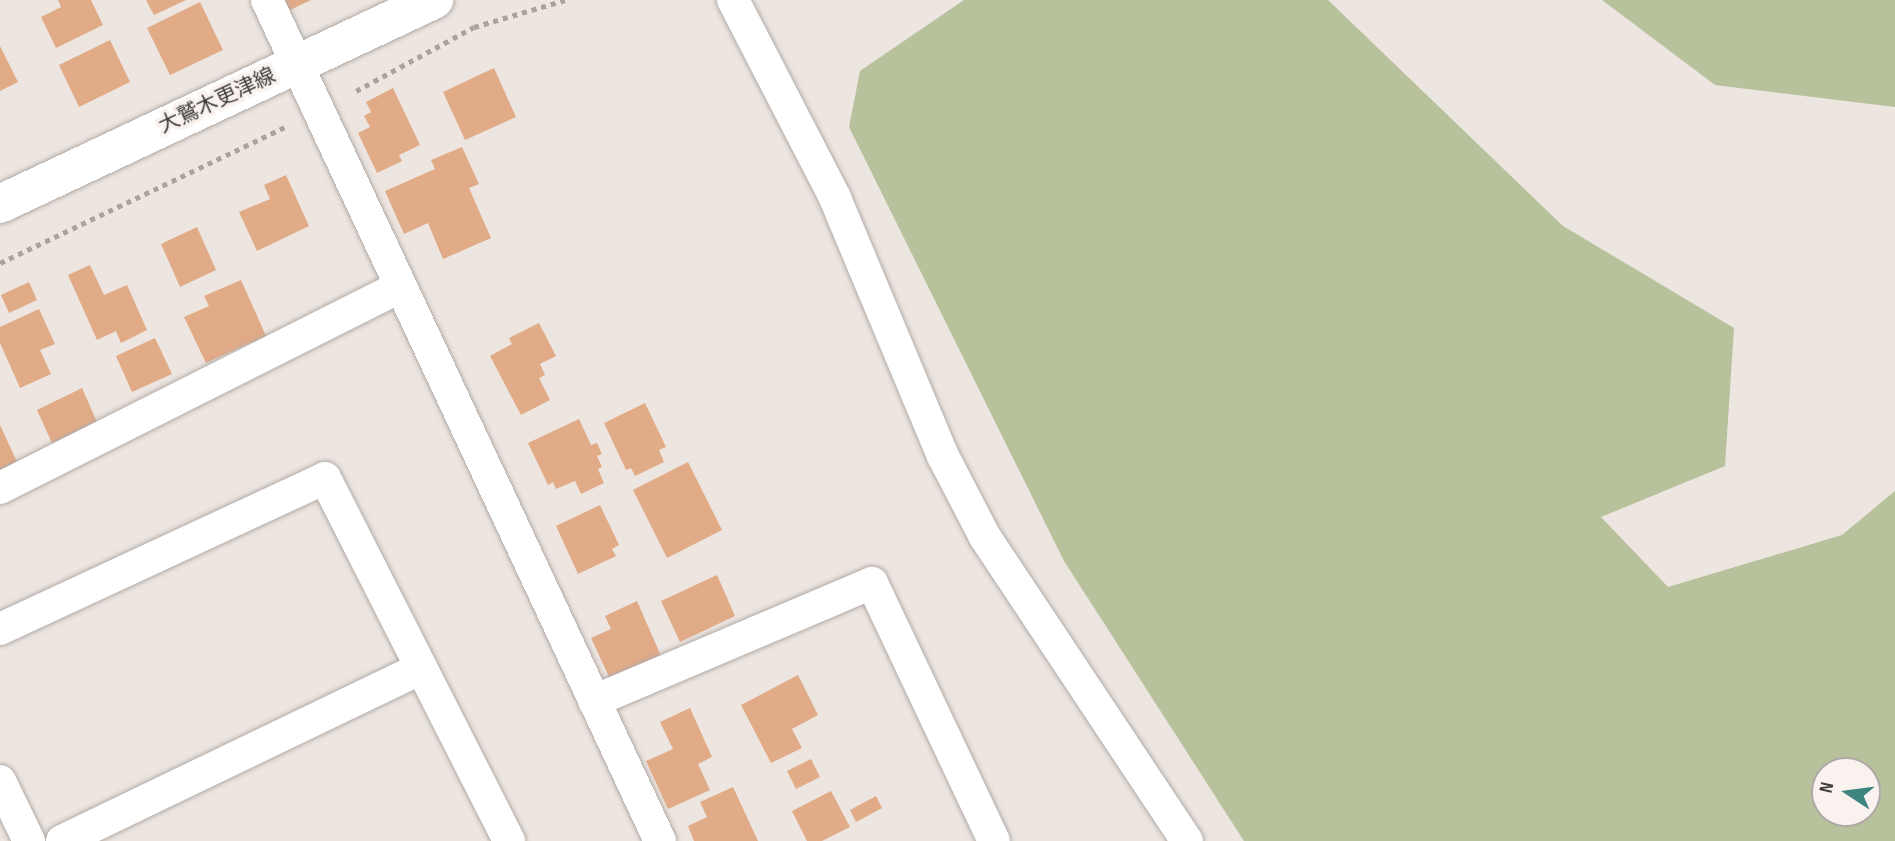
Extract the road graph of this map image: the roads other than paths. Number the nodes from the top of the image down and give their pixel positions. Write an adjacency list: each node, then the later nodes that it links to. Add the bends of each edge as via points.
1 (267, 0): 4 (street)
2 (434, 0): 4 (main road, 大鷲木更津線)
3 (733, 0): 17 (street, via 835,198 943,456 985,537)
4 (297, 63): 5 (main road, 大鷲木更津線); 6 (street)
5 (0, 204)
6 (399, 287): 7 (street); 10 (street)
7 (0, 488)
8 (0, 629): 9 (street, via 325,478)
9 (421, 668): 13 (street); 14 (street)
10 (594, 701): 15 (street); 16 (street, via 872,583)
11 (0, 781): 12 (street)
12 (29, 841)
13 (62, 841)
14 (509, 841)
15 (660, 841)
16 (995, 841)
17 (1187, 841)

